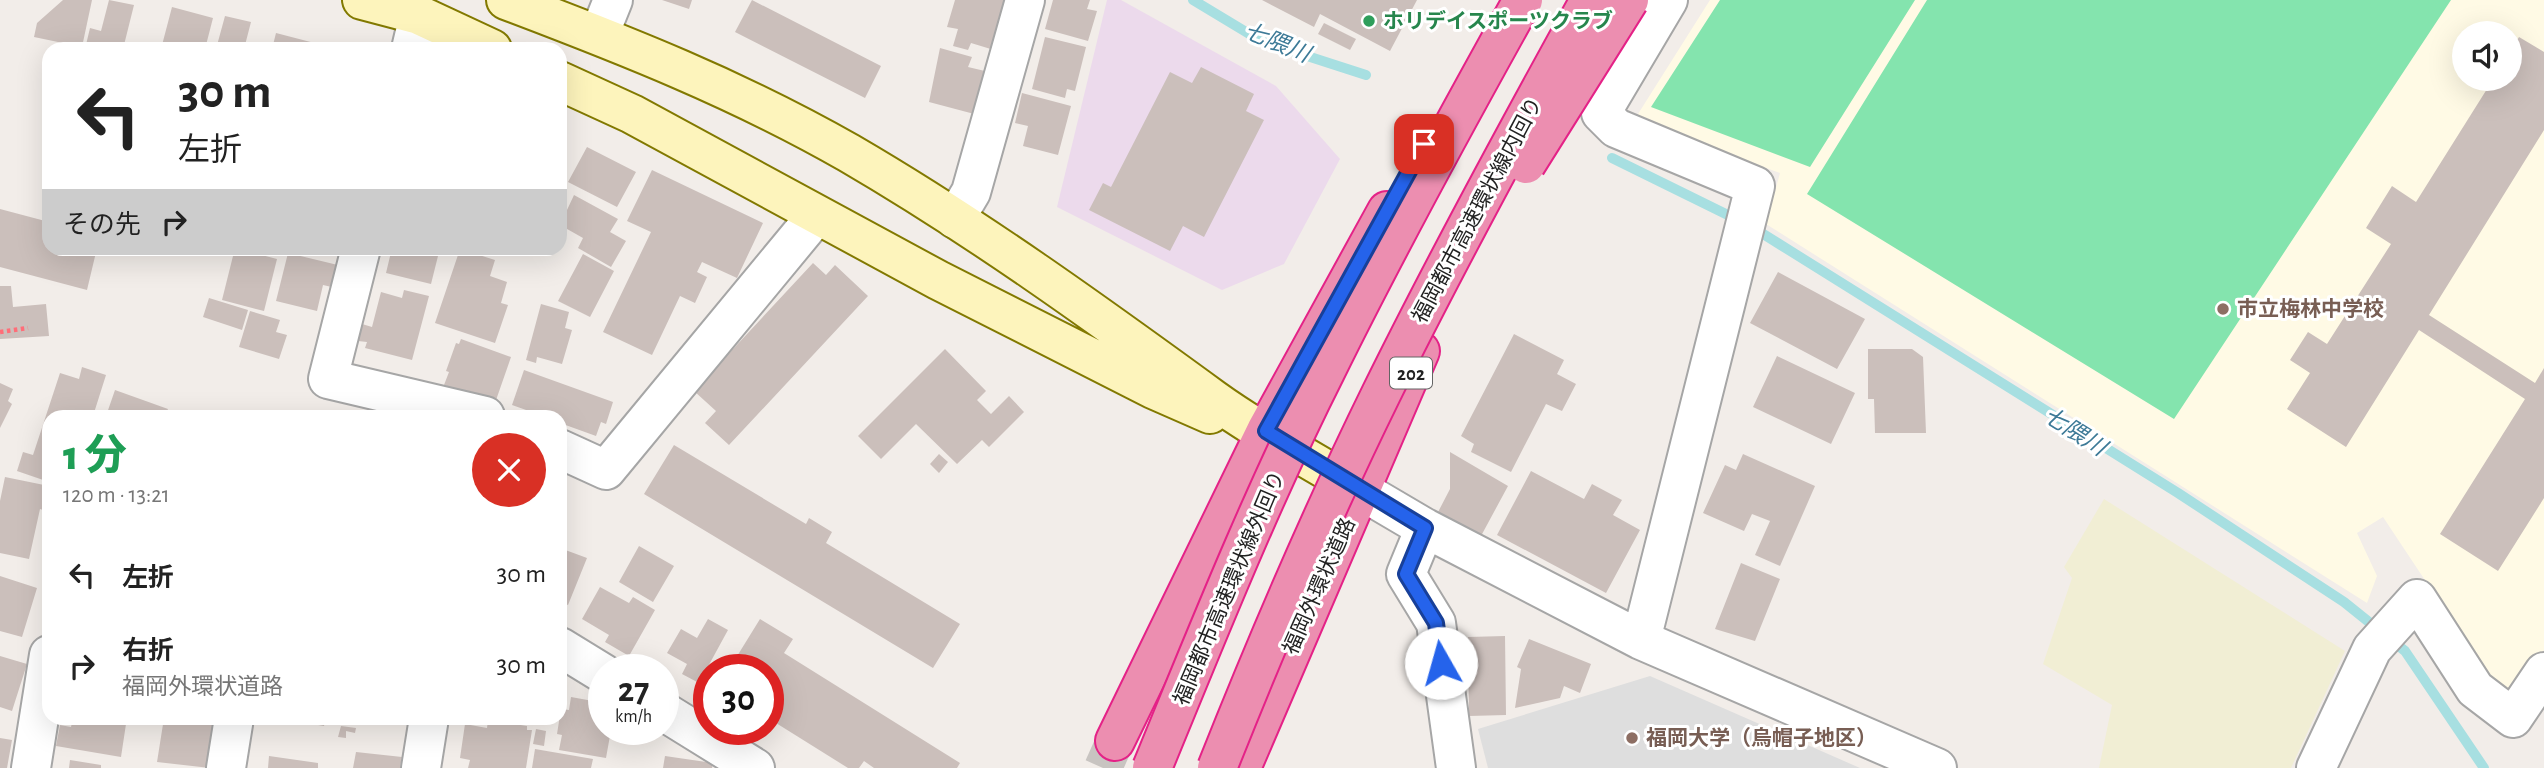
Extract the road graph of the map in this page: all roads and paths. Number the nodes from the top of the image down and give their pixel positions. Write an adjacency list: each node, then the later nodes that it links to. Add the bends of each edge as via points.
1 (362, 0): 11 (street)
2 (506, 0): 12 (street)
3 (613, 0): 12 (street)
4 (1026, 0): 16 (street, via 973,183)
5 (1503, 0): 22 (highway)
6 (1523, 0): 39 (highway, 福岡都市高速環状線外回り, bridge, via 1325,371)
7 (1590, 0): 20 (highway, 福岡都市高速環状線内回り, bridge)
8 (1621, 0): 24 (highway, 福岡外環状道路 / 202, via 1444,292)
9 (1629, 0): 20 (highway, bridge)
10 (1668, 0): 26 (street, via 1601,113 1616,128 1755,186)
11 (415, 32): 13 (street)
12 (598, 34): 16 (street, via 750,100)
13 (460, 42)
14 (567, 84): 15 (street, via 632,114)
15 (816, 216): 22 (street, via 1153,389 1207,413); 23 (street, via 606,470)
16 (955, 219): 22 (street, via 1175,368 1214,400)
17 (359, 256): 21 (street, via 328,379)
18 (28, 328): 19 (path)
19 (0, 332)
20 (1380, 395): 40 (highway, 福岡都市高速環状線内回り, bridge)
21 (460, 410)
22 (1266, 431): 24 (street); 34 (highway)
23 (567, 452)
24 (1362, 491): 25 (street); 41 (highway, 福岡外環状道路 / 202)
25 (1425, 528): 26 (street); 42 (street, via 1406,574 1436,623)
26 (1641, 640): 43 (street)
27 (567, 651): 28 (street)
28 (588, 664)
29 (2544, 672): 44 (street, via 2513,718 2475,689 2417,599 2372,649)
30 (42, 699): 35 (street)
31 (679, 721): 38 (street)
32 (233, 725): 36 (street)
33 (428, 725): 37 (street)
34 (1115, 741)
35 (31, 768)
36 (226, 768)
37 (421, 768)
38 (755, 768)
39 (1152, 768)
40 (1217, 768)
41 (1241, 768)
42 (1456, 768)
43 (1937, 768)
44 (2316, 768)

